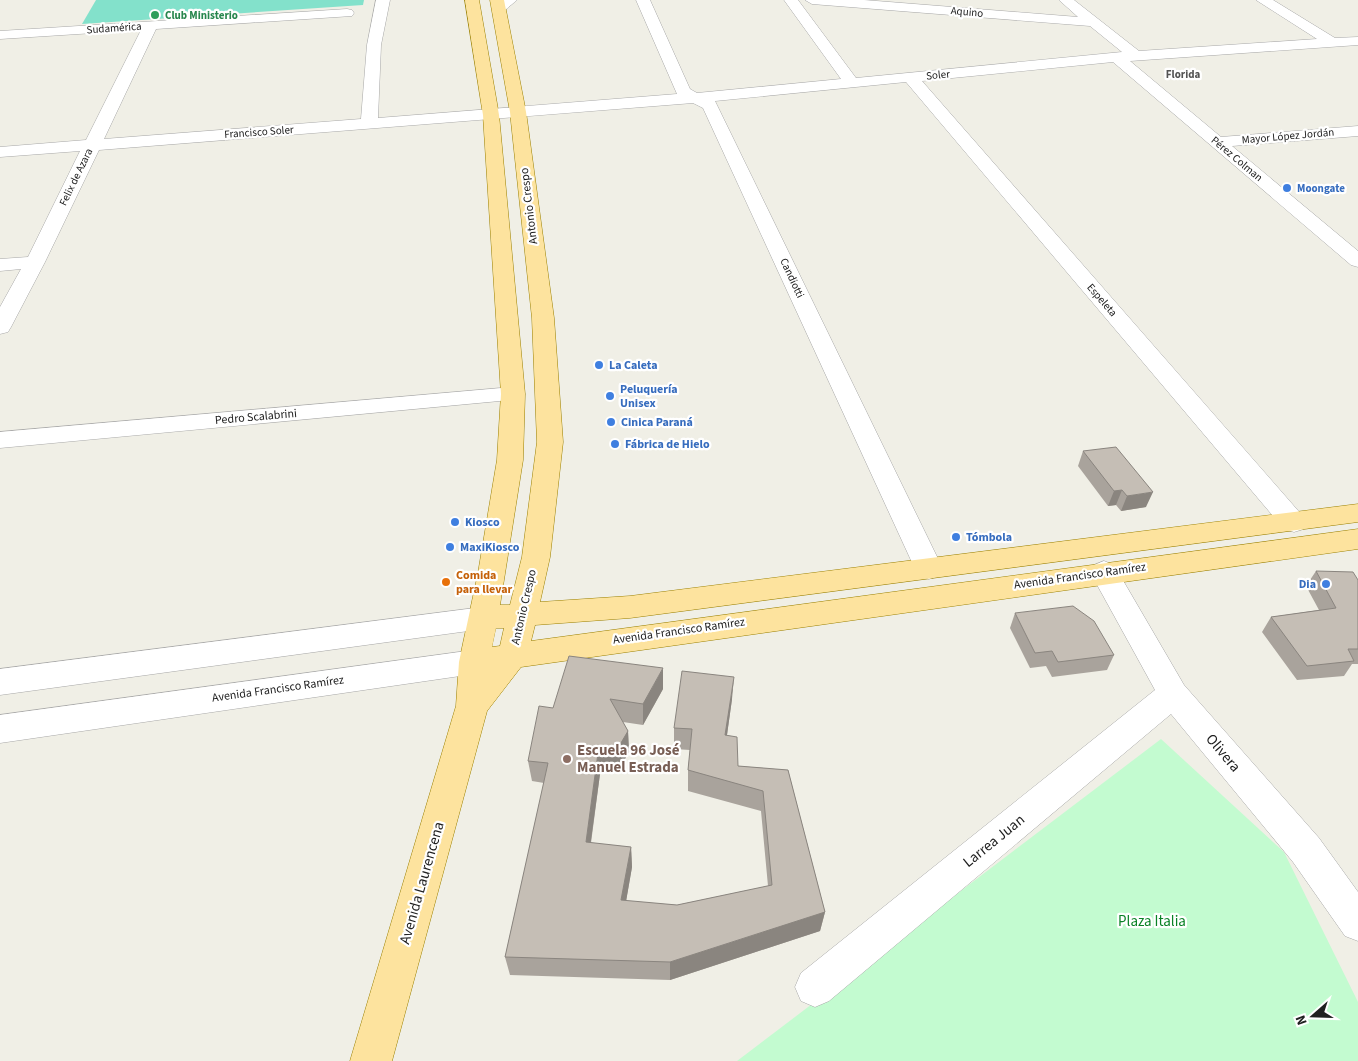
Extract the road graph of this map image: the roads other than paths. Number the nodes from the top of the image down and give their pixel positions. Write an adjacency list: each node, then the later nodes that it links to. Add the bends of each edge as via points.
1 (383, 0): 22 (street, via 374,46)
2 (472, 0): 21 (main road)
3 (643, 0): 19 (street, Candiotti, via 683,92)
4 (791, 0): 18 (street)
5 (812, 0): 10 (street, Aquino)
6 (1066, 0): 10 (street)
7 (1264, 0): 14 (street)
8 (502, 3): 20 (main road, Antonio Crespo)
9 (347, 13): 11 (street, Sudamérica)
10 (1093, 22): 15 (street)
11 (150, 26): 12 (street, Sudamérica); 25 (street, Felix de Azara)
12 (0, 36)
13 (1358, 41): 14 (street, Soler)
14 (1333, 42): 15 (street, Soler)
15 (1136, 56): 16 (street, Soler)
16 (1116, 57): 17 (street, Soler); 24 (street, Pérez Colman)
17 (911, 78): 18 (street, Soler); 34 (street, Espeleta)
18 (853, 84): 19 (street, Soler)
19 (695, 98): 20 (street, Soler); 36 (street, Candiotti, via 710,105)
20 (518, 112): 21 (street, Francisco Soler); 38 (main road, Antonio Crespo, via 542,318 550,442 536,557)
21 (491, 115): 22 (street, Francisco Soler); 31 (main road)
22 (369, 124): 25 (street, Francisco Soler)
23 (1358, 131): 24 (street, Mayor López Jordán)
24 (1217, 142): 27 (street, Pérez Colman)
25 (92, 145): 26 (street, Francisco Soler); 28 (street, Felix de Azara)
26 (0, 152)
27 (1358, 261)
28 (35, 262): 29 (street); 30 (street, Felix de Azara)
29 (0, 264)
30 (0, 327)
31 (513, 394): 32 (street, Pedro Scalabrini); 39 (main road, via 510,460)
32 (0, 440)
33 (1358, 513): 34 (main road, Avenida Francisco Ramírez)
34 (1294, 522): 36 (main road, Avenida Francisco Ramírez)
35 (1358, 539): 37 (main road, Avenida Francisco Ramírez)
36 (929, 570): 38 (main road, Avenida Francisco Ramírez, via 630,607)
37 (1104, 572): 40 (main road, Avenida Francisco Ramírez); 43 (street, Olivera)
38 (522, 615): 39 (main road, Avenida Francisco Ramírez); 40 (main road, Antonio Crespo)
39 (483, 618): 41 (main road); 42 (street, Avenida Francisco Ramírez)
40 (513, 655): 41 (main road, Avenida Francisco Ramírez); 44 (main road, Antonio Crespo)
41 (474, 662): 44 (main road); 45 (street, Avenida Francisco Ramírez)
42 (0, 682)
43 (1173, 694): 46 (street, Olivera, via 1306,850); 47 (street, Larrea Juan)
44 (472, 706): 48 (main road, Avenida Laurencena)
45 (0, 729)
46 (1358, 923)
47 (814, 987)
48 (371, 1061)

